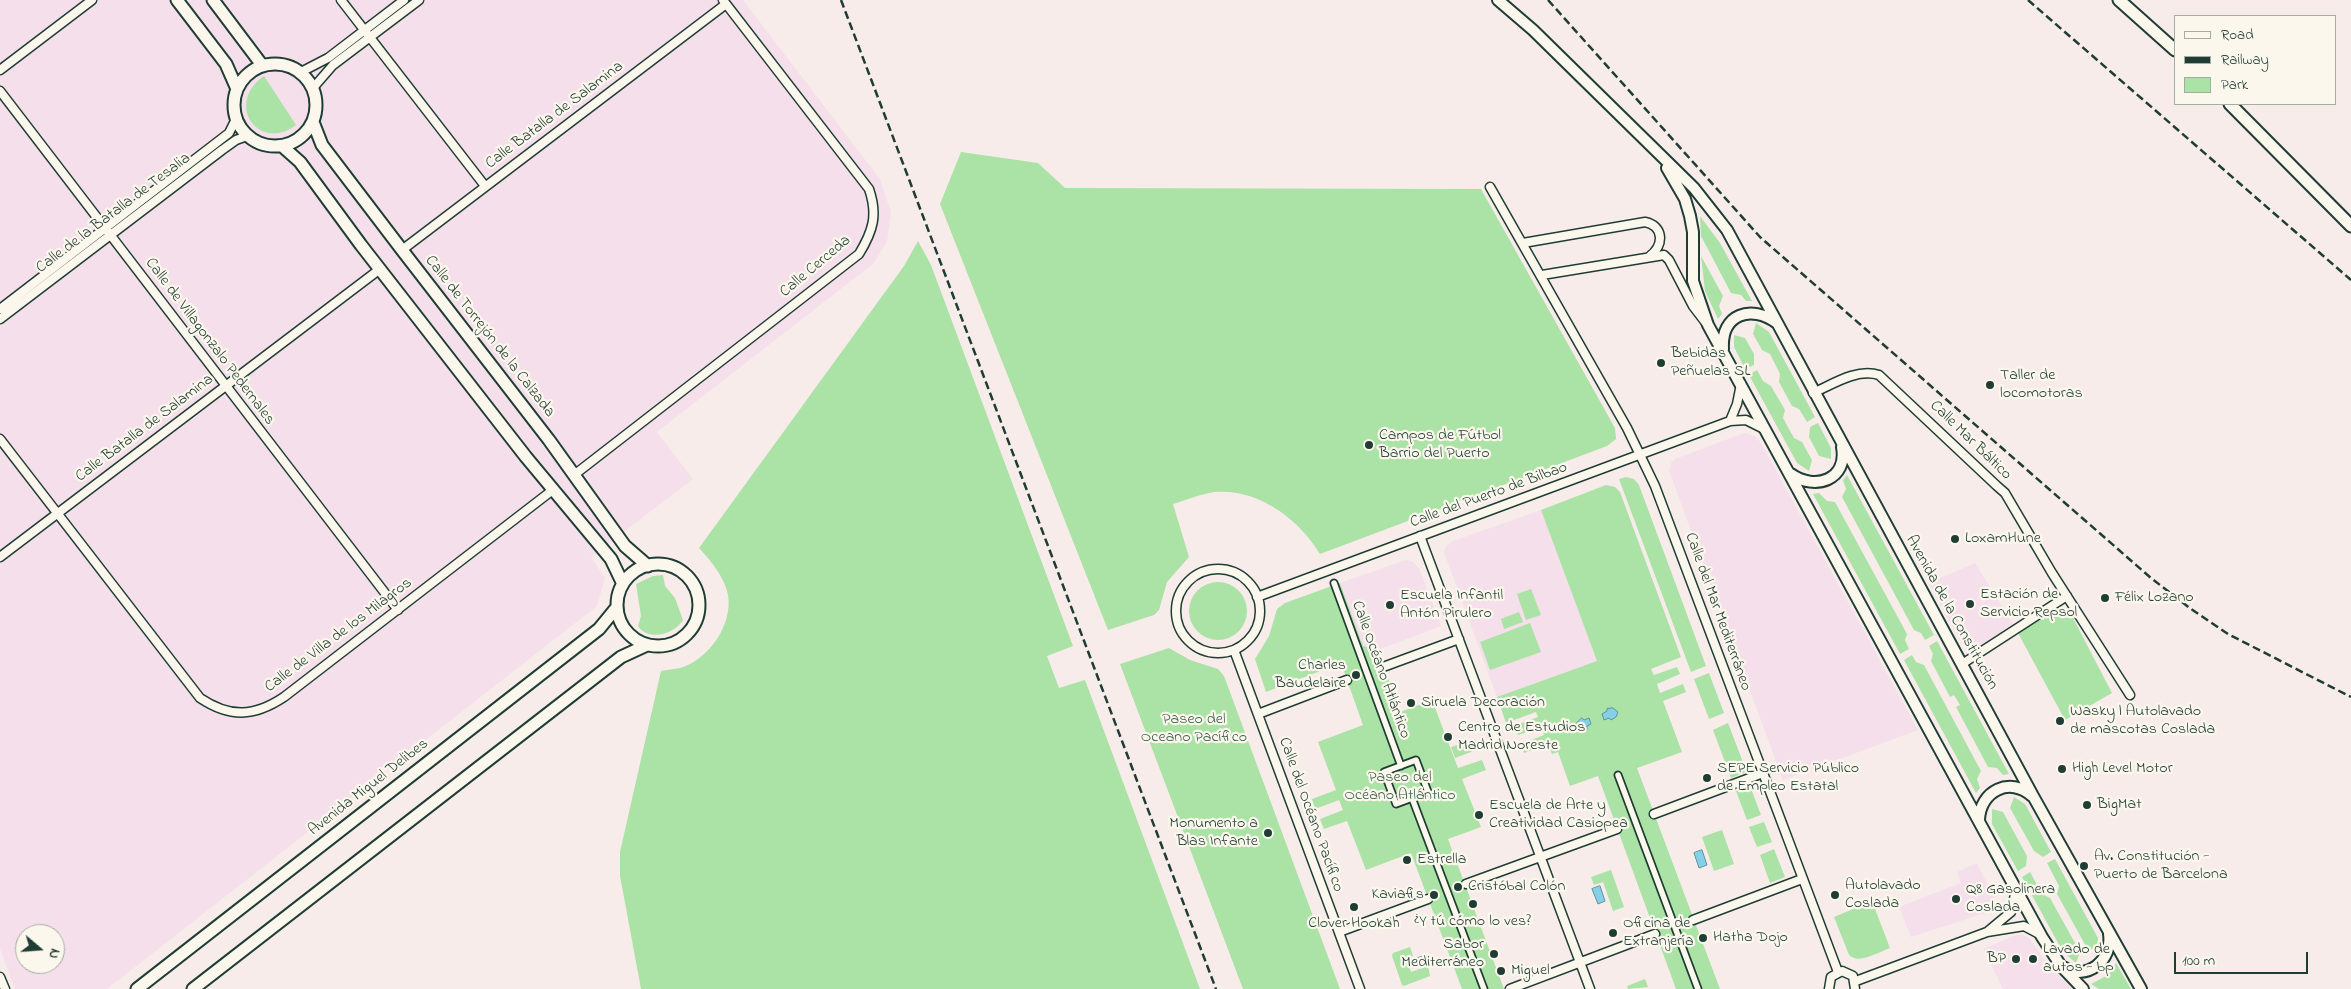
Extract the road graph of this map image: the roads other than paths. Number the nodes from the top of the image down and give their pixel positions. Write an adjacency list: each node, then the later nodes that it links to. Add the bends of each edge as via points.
1 (92, 0): 14 (street)
2 (177, 0): 17 (main road, via 226,64)
3 (213, 0): 13 (main road)
4 (341, 0): 10 (street)
5 (404, 0): 10 (street)
6 (419, 0): 11 (street)
7 (1498, 0): 24 (street, via 1533,30)
8 (2119, 0): 12 (main road)
9 (724, 2): 25 (street, Calle Batalla de Salamina); 49 (street, Calle Cerceda, via 869,189 874,204 874,222 859,254)
10 (364, 30): 11 (street); 15 (street, via 328,58)
11 (370, 38): 16 (street, via 333,65); 25 (street)
12 (2174, 49)
13 (262, 65): 15 (main road, via 282,64); 17 (main road, via 250,72)
14 (0, 70)
15 (301, 72): 16 (main road)
16 (313, 88): 21 (main road, via 316,105)
17 (237, 89): 20 (main road)
18 (0, 91): 28 (street, Calle de Villagonzalo Pedernales)
19 (2231, 105): 27 (main road)
20 (236, 119): 22 (main road); 28 (street, Calle de la Batalla de Tesalia, via 229,133)
21 (313, 122): 23 (main road, via 297,140); 31 (main road, Calle de Torrejón de la Calzada, via 322,145)
22 (247, 136): 23 (main road, via 269,146); 29 (street, Calle de la Batalla de Tesalia, via 236,140)
23 (282, 146): 33 (main road, via 300,162)
24 (1656, 153): 37 (street, Avenida de la Constitución, via 1694,188 1722,223); 38 (street, via 1688,206 1693,232 1693,281)
25 (485, 186): 31 (street, Calle Batalla de Salamina)
26 (1490, 187): 30 (street, Calle del Mar Mediterráneo)
27 (2351, 226)
28 (105, 228): 29 (street, Calle de Villagonzalo Pedernales); 35 (street, Calle de la Batalla de Tesalia)
29 (110, 235): 36 (street, Calle de la Batalla de Tesalia); 41 (street, Calle de Villagonzalo Pedernales)
30 (1523, 243): 32 (street, via 1645,222 1654,225 1660,235 1659,245); 34 (street, Calle del Mar Mediterráneo)
31 (402, 250): 49 (main road, Calle de Torrejón de la Calzada)
32 (1650, 256): 34 (street); 38 (street, via 1667,256 1697,312)
33 (380, 269): 41 (street, Calle Batalla de Salamina); 50 (main road)
34 (1542, 275): 47 (street, Calle del Mar Mediterráneo)
35 (0, 309)
36 (0, 319)
37 (1778, 324): 39 (street, via 1763,314 1739,316 1732,320 1724,333); 42 (street, Avenida de la Constitución)
38 (1708, 325): 39 (street)
39 (1723, 350): 40 (street)
40 (1741, 382): 43 (street); 44 (street)
41 (226, 385): 51 (street, Calle Batalla de Salamina); 60 (street, Calle de Villagonzalo Pedernales)
42 (1814, 393): 46 (street, Avenida de la Constitución); 57 (street, Calle Mar Báltico, via 1866,372 1882,377 2005,493)
43 (1730, 420): 44 (street, Calle del Puerto de Bilbao, via 1752,422); 47 (street, Calle del Puerto de Bilbao)
44 (1768, 431): 48 (street)
45 (0, 439): 51 (street, Calle de Villa de los Milagros)
46 (1842, 445): 48 (street, via 1839,469 1828,480 1808,483); 64 (street, Avenida de la Constitución)
47 (1640, 454): 52 (street, Calle del Puerto de Bilbao); 70 (street, Calle del Mar Mediterráneo)
48 (1790, 473): 75 (street)
49 (574, 475): 54 (main road, Calle de Torrejón de la Calzada, via 625,546)
50 (554, 489): 56 (main road, via 611,559); 60 (street, Calle de Villa de los Milagros)
51 (58, 513): 53 (street, Calle Batalla de Salamina); 60 (street, Calle de Villa de los Milagros, via 196,694 223,710 254,712 269,707)
52 (1420, 536): 58 (street, Calle del Puerto de Bilbao); 61 (street)
53 (0, 557)
54 (648, 566): 56 (main road, via 634,572); 62 (main road, via 661,564 686,575 696,592 698,612 694,625 680,639 661,646)
55 (1334, 583): 69 (street, Calle Océano Atlántico)
56 (623, 584): 59 (main road)
57 (2067, 596): 64 (street); 67 (street, Calle Mar Báltico)
58 (1257, 597): 63 (street, via 1260,612 1256,628 1248,641); 63 (street, via 1243,577 1220,569 1195,576 1178,599 1176,618 1190,642 1197,648 1216,653)
59 (617, 607): 62 (main road, via 626,631); 94 (main road, Avenida Miguel Delibes, via 599,629)
60 (398, 610)
61 (1459, 639): 65 (street); 77 (street)
62 (647, 645): 95 (main road, via 621,657)
63 (1234, 650): 68 (street, Calle del Océano Pacífico)
64 (1962, 664): 72 (street, Avenida de la Constitución)
65 (1383, 667)
66 (1347, 680): 68 (street)
67 (2130, 695)
68 (1258, 714): 83 (street, Calle del Océano Pacífico)
69 (1400, 766): 73 (street, via 1384,772 1396,804); 73 (street, Calle Océano Atlántico, via 1416,760 1428,792)
70 (1763, 773): 74 (street); 78 (street, Calle del Mar Mediterráneo)
71 (1618, 775): 100 (street)
72 (2033, 796): 75 (street, via 2016,787 1997,789 1983,802); 85 (street, Avenida de la Constitución)
73 (1412, 798): 97 (street)
74 (1654, 814)
75 (1979, 820): 80 (street)
76 (1617, 828): 77 (street)
77 (1540, 857): 79 (street); 88 (street)
78 (1802, 879): 82 (street); 90 (street, Calle del Mar Mediterráneo)
79 (1466, 884)
80 (2016, 890): 84 (street, via 2011,912); 87 (street)
81 (1428, 899): 83 (street)
82 (1693, 920)
83 (1339, 932): 96 (street, Calle del Océano Pacífico)
84 (1987, 932): 87 (street, via 2024,926); 92 (street)
85 (2109, 933): 89 (street, via 2108,952 2097,967 2079,972); 103 (street, Avenida de la Constitución)
86 (1655, 934): 88 (street)
87 (2042, 937): 89 (street)
88 (1580, 963): 98 (street); 99 (street)
89 (2061, 966): 102 (street)
90 (1838, 972): 92 (street, via 1850,973); 101 (street, via 1831,977)
91 (0, 978): 93 (street)
92 (1856, 985)
93 (5, 989)
94 (137, 989)
95 (193, 989)
96 (1360, 989)
97 (1484, 989)
98 (1510, 989)
99 (1590, 989)
100 (1698, 989)
101 (1829, 989)
102 (2083, 989)
103 (2141, 989)

